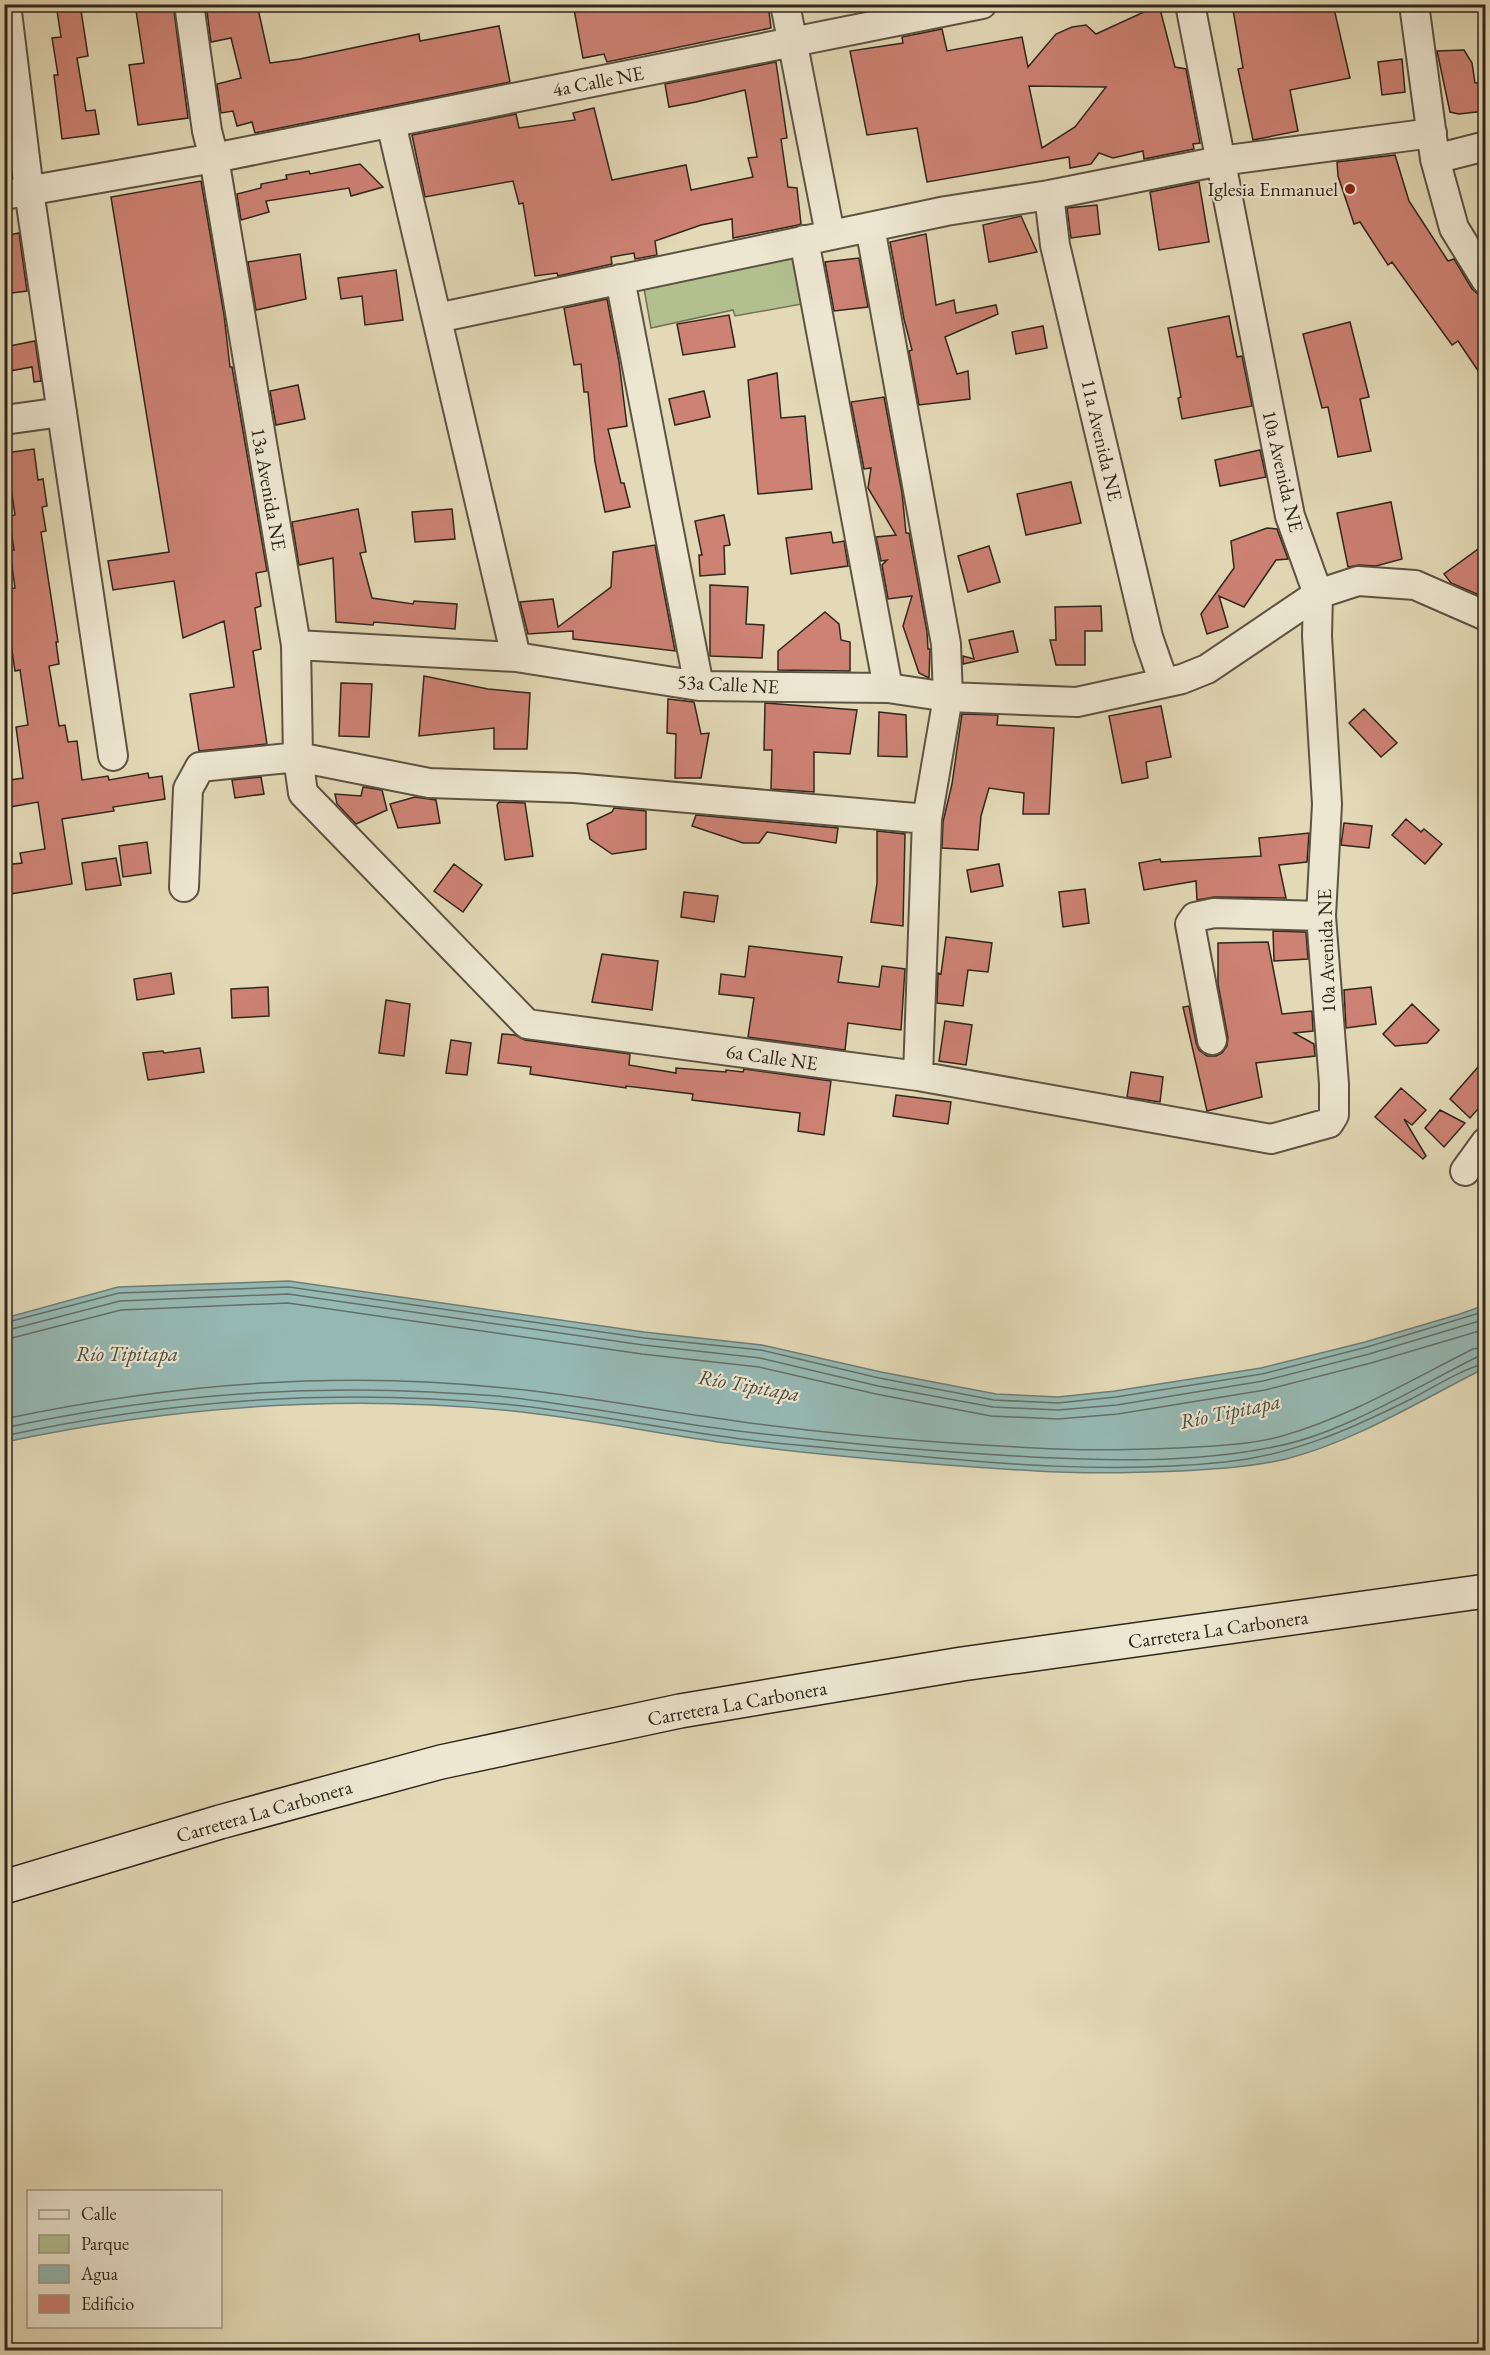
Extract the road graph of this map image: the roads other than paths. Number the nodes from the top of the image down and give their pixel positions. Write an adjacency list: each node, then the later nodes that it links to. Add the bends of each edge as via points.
1 (6, 4): 13 (street)
2 (189, 4): 11 (street, 13a Avenida NE)
3 (785, 4): 7 (street)
4 (982, 4): 7 (street, 4a Calle NE)
5 (1190, 4): 12 (street, 10a Avenida NE)
6 (1414, 4): 9 (street)
7 (793, 42): 8 (street, 4a Calle NE); 16 (street)
8 (391, 123): 11 (street, 4a Calle NE); 19 (street)
9 (1433, 146): 10 (street); 12 (street); 18 (street, via 1454,228)
10 (1485, 146)
11 (214, 158): 13 (street, 4a Calle NE); 24 (street, 13a Avenida NE)
12 (1220, 161): 14 (street); 22 (street, 10a Avenida NE, via 1290,516)
13 (17, 193): 20 (street)
14 (1049, 195): 15 (street); 26 (street, 11a Avenida NE, via 1055,245 1148,637)
15 (870, 227): 16 (street); 29 (street, via 946,644)
16 (817, 237): 17 (street); 28 (street)
17 (620, 279): 19 (street); 27 (street)
18 (1485, 280)
19 (437, 318): 25 (street)
20 (62, 412): 21 (street); 30 (street)
21 (4, 420)
22 (1318, 594): 23 (street, 53a Calle NE, via 1358,581 1415,585); 26 (street, 53a Calle NE, via 1207,669); 34 (street, 10a Avenida NE, via 1327,804)
23 (1485, 616)
24 (296, 645): 25 (street, 53a Calle NE); 31 (street, 13a Avenida NE)
25 (516, 657): 27 (street, 53a Calle NE)
26 (1164, 683): 29 (street, 53a Calle NE, via 1077,702)
27 (699, 686): 28 (street, 53a Calle NE)
28 (888, 688): 29 (street, 53a Calle NE)
29 (948, 697): 32 (street)
30 (113, 756)
31 (298, 757): 32 (street, via 429,783 574,788); 33 (street, via 200,767 188,789); 36 (street, 6a Calle NE, via 303,793 527,1024)
32 (927, 819): 36 (street)
33 (184, 887)
34 (1321, 916): 35 (street, via 1215,913 1195,917 1190,924); 37 (street, 10a Avenida NE)
35 (1212, 1040)
36 (918, 1076): 37 (street, 6a Calle NE, via 1271,1139 1329,1123 1334,1115)
37 (1334, 1084)
38 (1485, 1142): 39 (street)
39 (1465, 1171)
40 (1485, 1591): 41 (street, Carretera La Carbonera, via 962,1664 680,1711 441,1762 220,1822)
41 (4, 1887)

